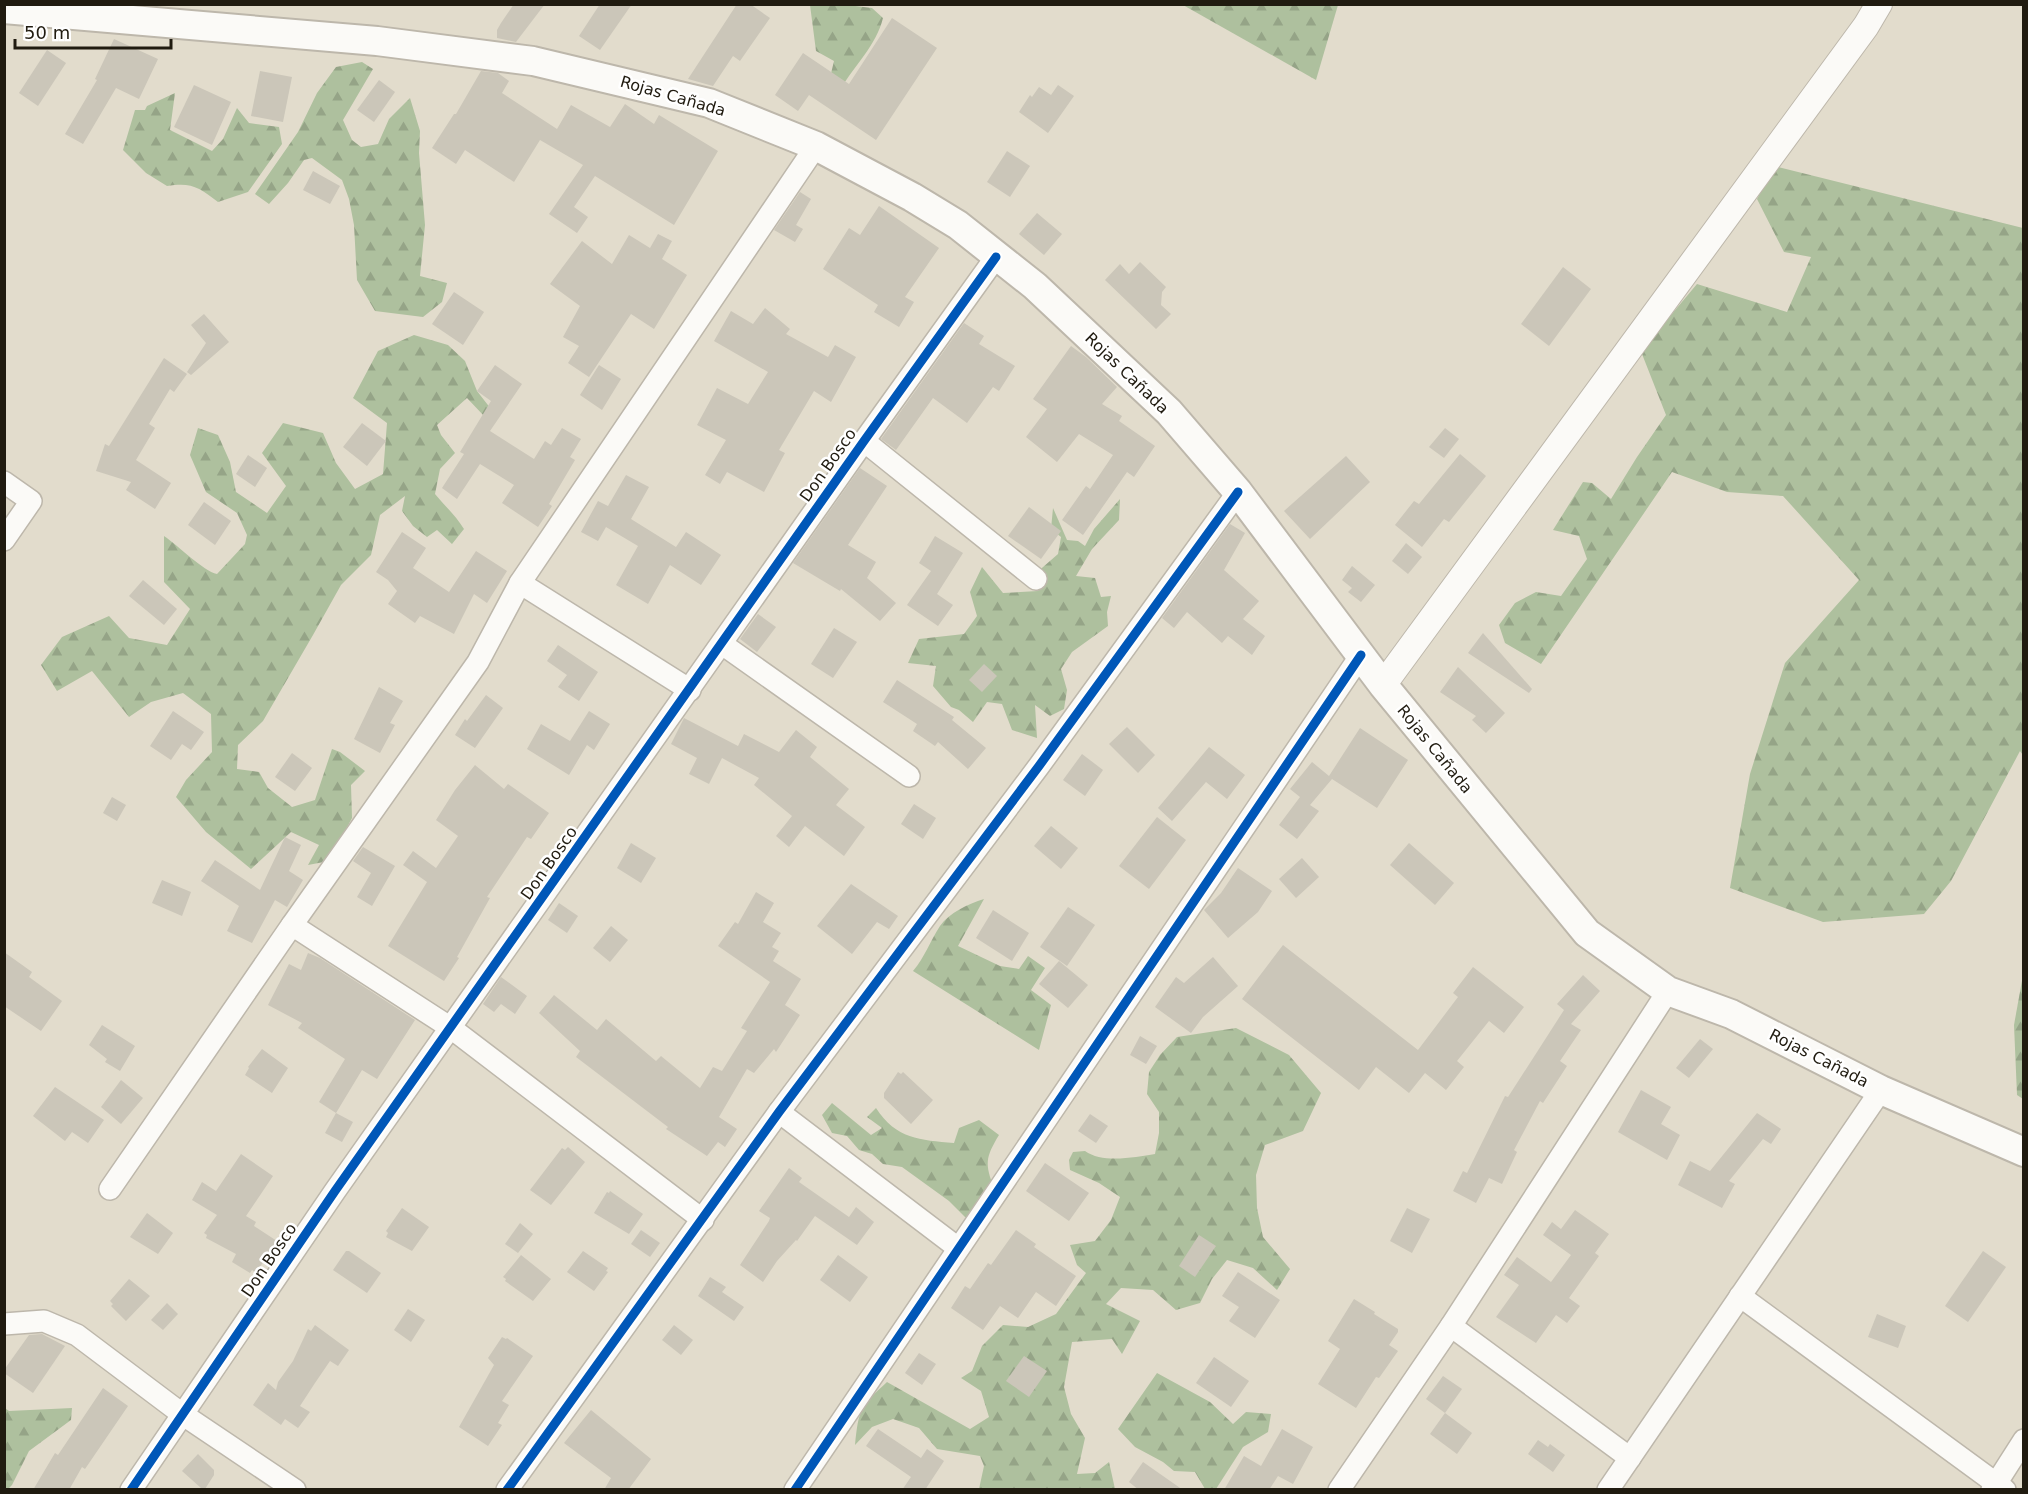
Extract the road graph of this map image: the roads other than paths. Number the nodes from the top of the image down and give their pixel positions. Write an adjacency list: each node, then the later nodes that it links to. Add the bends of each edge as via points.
1 (1879, 4): 13 (street)
2 (4, 9): 3 (main road, Rojas Cañada, via 377,41 533,61 709,103)
3 (816, 146): 4 (main road, Rojas Cañada, via 912,196 958,225); 10 (street)
4 (996, 257): 5 (street, Don Bosco); 7 (main road, Rojas Cañada, via 1035,286 1169,412)
5 (864, 441): 9 (street); 11 (street, Don Bosco)
6 (4, 482): 8 (street, via 31,501)
7 (1238, 492): 12 (main road, Rojas Cañada); 20 (street, via 1039,766)
8 (4, 540)
9 (1036, 579)
10 (520, 584): 14 (street); 16 (street, via 478,662)
11 (722, 644): 14 (street, Don Bosco); 15 (street)
12 (1361, 655): 13 (main road, Rojas Cañada); 24 (street)
13 (1383, 685): 17 (main road, Rojas Cañada, via 1587,933)
14 (690, 690): 18 (street, Don Bosco)
15 (909, 776)
16 (291, 925): 18 (street); 22 (street)
17 (1668, 991): 19 (main road, Rojas Cañada, via 1731,1014); 27 (street)
18 (451, 1028): 23 (street); 28 (street, Don Bosco)
19 (1881, 1090): 21 (main road, Rojas Cañada); 25 (street)
20 (779, 1112): 23 (street); 24 (street)
21 (2024, 1152)
22 (110, 1189)
23 (703, 1220): 34 (street)
24 (958, 1248): 35 (street)
25 (1740, 1296): 30 (street); 31 (street)
26 (4, 1324): 28 (street, via 44,1322 77,1335)
27 (1451, 1326): 30 (street); 36 (street)
28 (182, 1414): 32 (street, Don Bosco); 33 (street)
29 (2024, 1440): 31 (street)
30 (1630, 1458): 37 (street)
31 (1998, 1488)
32 (131, 1490)
33 (295, 1490)
34 (507, 1490)
35 (795, 1490)
36 (1339, 1490)
37 (1608, 1490)

